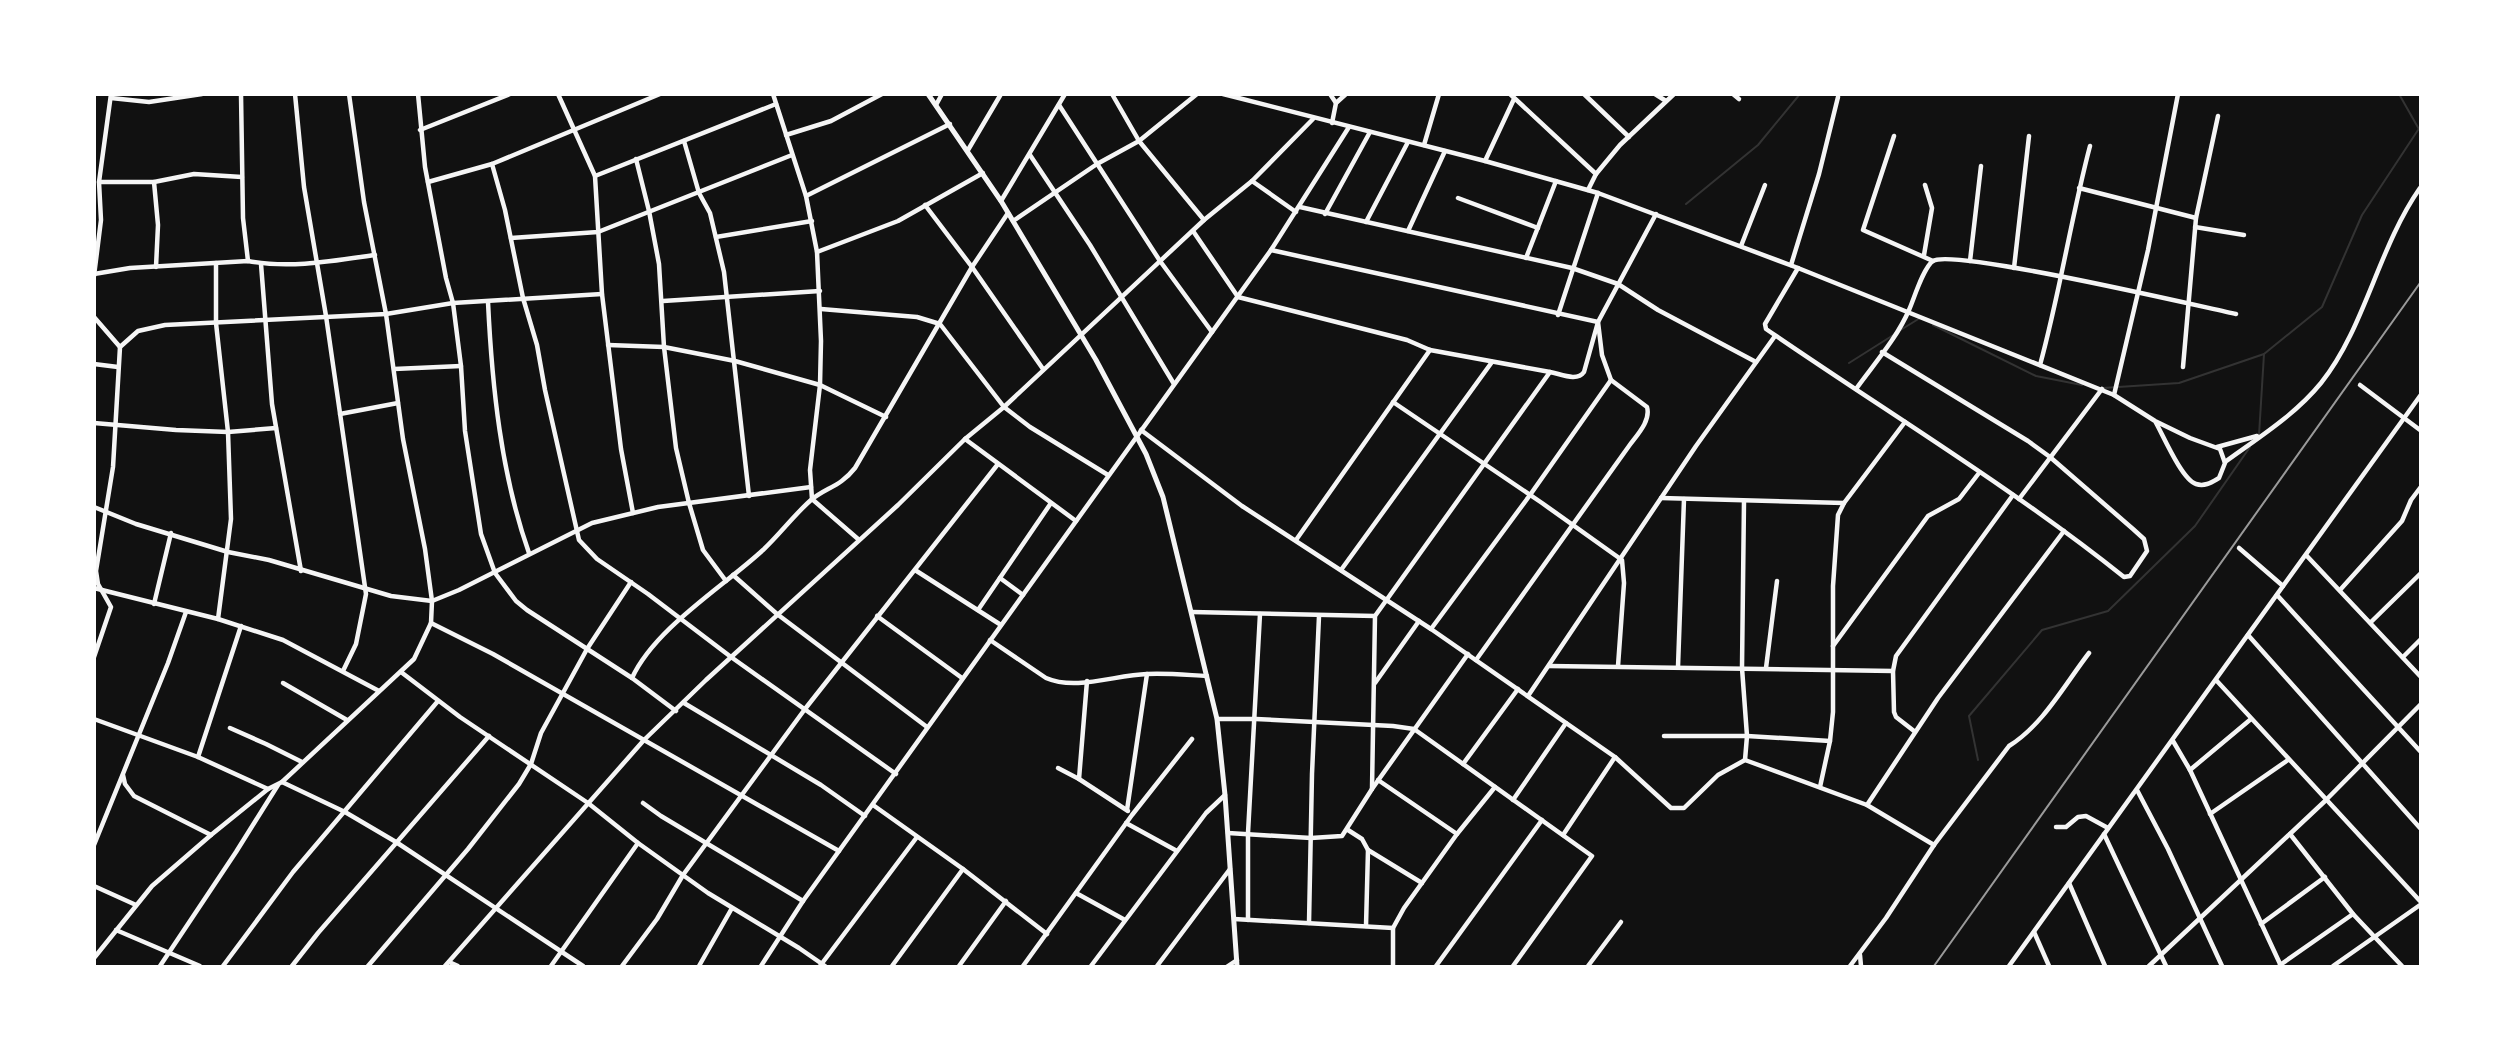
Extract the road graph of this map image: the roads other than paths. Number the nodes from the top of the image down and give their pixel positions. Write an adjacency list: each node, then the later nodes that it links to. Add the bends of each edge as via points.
1 (202, 94): 26 (street, via 149,102)
2 (241, 94): 64 (street)
3 (295, 94): 113 (street, via 304,187)
4 (349, 94): 105 (street)
5 (418, 94): 41 (street)
6 (510, 94): 41 (street)
7 (558, 94): 40 (street)
8 (660, 94): 40 (street)
9 (773, 94): 31 (street)
10 (882, 94): 43 (street, via 831,121)
11 (928, 94): 33 (street)
12 (942, 94): 33 (street)
13 (1001, 94): 52 (street)
14 (1065, 94): 34 (street)
15 (1112, 94): 48 (street)
16 (1197, 94): 48 (street)
17 (1223, 94): 36 (street)
18 (1330, 94): 32 (street)
19 (1346, 94): 32 (street)
20 (1439, 94): 50 (street)
21 (1584, 94): 46 (street)
22 (1655, 94): 30 (street)
23 (1674, 94): 30 (street)
24 (1733, 94): 29 (street)
25 (2178, 94): 83 (street)
26 (111, 96): 67 (street)
27 (1512, 97): 57 (street); 62 (street)
28 (1838, 97): 115 (street)
29 (1739, 99)
30 (1666, 101): 46 (street)
31 (776, 104): 43 (street); 47 (street)
32 (1336, 104): 37 (street)
33 (936, 105): 38 (street)
34 (1059, 105): 55 (street); 59 (street)
35 (2218, 116): 89 (street)
36 (1313, 119): 37 (street); 65 (street)
37 (1332, 123): 39 (street)
38 (950, 124): 52 (street); 78 (street)
39 (1349, 127): 42 (street); 82 (street)
40 (574, 129): 58 (street); 63 (street)
41 (420, 130): 69 (street)
42 (1370, 132): 49 (street); 87 (street)
43 (786, 135): 54 (street)
44 (1894, 136): 106 (street, via 1862,228)
45 (2029, 136): 120 (street)
46 (1629, 137): 62 (street)
47 (684, 141): 56 (street); 75 (street)
48 (1139, 141): 59 (street); 90 (street)
49 (1408, 142): 50 (street); 93 (street)
50 (1424, 146): 53 (street)
51 (2090, 146): 72 (street)
52 (968, 150): 61 (street)
53 (1445, 151): 57 (street); 97 (street)
54 (792, 155): 75 (street); 78 (street)
55 (1030, 155): 76 (street); 80 (street)
56 (636, 159): 63 (street); 84 (street)
57 (1485, 161): 66 (street)
58 (492, 164): 69 (street); 101 (street)
59 (1097, 164): 76 (street); 109 (street)
60 (1981, 166): 111 (street)
61 (983, 173): 80 (street); 81 (street)
62 (1596, 174): 74 (street)
63 (595, 176): 98 (street)
64 (242, 177): 68 (street, via 194,174); 108 (street)
65 (1252, 181): 85 (street); 90 (street)
66 (1556, 181): 74 (street); 95 (street)
67 (99, 182): 68 (street); 121 (street, via 101,220)
68 (154, 182): 116 (street)
69 (428, 182): 133 (street)
70 (1765, 185): 102 (street)
71 (1925, 185): 106 (street, via 1932,208)
72 (2079, 188): 83 (street); 122 (street)
73 (2421, 188): 188 (street, via 2394,232 2330,369 2293,410)
74 (1588, 190): 77 (street)
75 (699, 193): 84 (street); 100 (street, via 710,213)
76 (1054, 193): 92 (street); 130 (street)
77 (1598, 193): 88 (street); 118 (street)
78 (806, 196): 91 (street)
79 (1458, 198): 95 (street)
80 (1001, 201): 86 (street)
81 (925, 205): 104 (street); 117 (street)
82 (1300, 207): 85 (street); 87 (street)
83 (2157, 208): 89 (street); 125 (street)
84 (649, 211): 98 (street); 131 (street)
85 (1296, 212): 103 (street)
86 (1008, 213): 92 (street); 117 (street)
87 (1325, 214): 93 (street)
88 (1656, 214): 102 (street); 123 (street)
89 (2196, 218): 94 (street)
90 (1204, 220): 96 (street)
91 (812, 221): 100 (street); 104 (street)
92 (1013, 221): 147 (street)
93 (1366, 222): 97 (street)
94 (2195, 227): 99 (street); 134 (street)
95 (1538, 228): 107 (street)
96 (1193, 231): 109 (street); 128 (street)
97 (1408, 231): 107 (street)
98 (598, 232): 101 (street); 126 (street)
99 (2244, 235)
100 (716, 237): 127 (street)
101 (512, 238): 129 (street)
102 (1741, 246): 115 (street)
103 (1271, 250): 128 (street); 139 (street)
104 (817, 252): 124 (street)
105 (375, 255): 113 (street); 137 (street)
106 (1924, 255): 110 (street)
107 (1526, 258): 118 (street)
108 (248, 261): 112 (street); 114 (street)
109 (1160, 261): 130 (street); 146 (street)
110 (1933, 261): 111 (street); 136 (street)
111 (1970, 261): 120 (street)
112 (216, 263): 116 (street); 144 (street)
113 (317, 263): 114 (street); 140 (street)
114 (261, 264): 142 (street)
115 (1791, 265): 119 (street)
116 (156, 267): 121 (street)
117 (972, 267): 145 (street); 163 (street)
118 (1572, 268): 123 (street); 139 (street)
119 (1798, 268): 136 (street); 148 (street, via 1764,327)
120 (2014, 268): 122 (street)
121 (95, 275)
122 (2062, 277): 125 (street); 158 (street)
123 (1618, 284): 143 (street); 156 (street)
124 (820, 291): 127 (street); 135 (street)
125 (2139, 293): 134 (street); 171 (street)
126 (602, 294): 129 (street); 149 (street)
127 (726, 296): 131 (street); 154 (street)
128 (1238, 297): 146 (street); 152 (street, via 1407,340)
129 (524, 298): 132 (street); 217 (street)
130 (1121, 299): 147 (street); 166 (street)
131 (663, 301): 151 (street)
132 (489, 302): 133 (street); 223 (street, via 491,356 508,479 514,513)
133 (453, 303): 137 (street); 159 (street)
134 (2188, 305): 138 (street); 161 (street)
135 (821, 309): 145 (street, via 917,317); 167 (street)
136 (1908, 312): 153 (street); 158 (street)
137 (386, 314): 140 (street); 162 (street)
138 (2236, 314)
139 (1558, 315): 143 (street)
140 (326, 316): 142 (street); 176 (street)
141 (94, 317): 150 (street)
142 (266, 321): 144 (street); 183 (street)
143 (1598, 322): 164 (street, via 1580,377); 165 (street, via 1602,355)
144 (216, 323): 150 (street, via 165,325 138,331); 186 (street)
145 (940, 324): 175 (street); 177 (street)
146 (1212, 332): 166 (street)
147 (1081, 335): 163 (street); 189 (street)
148 (1775, 336): 156 (street); 169 (street)
149 (608, 345): 151 (street); 213 (street)
150 (120, 347): 160 (street)
151 (664, 347): 154 (street); 208 (street, via 676,448)
152 (1430, 350): 155 (street); 173 (street)
153 (1882, 352): 169 (street); 192 (street)
154 (735, 361): 167 (street); 202 (street)
155 (1492, 362): 164 (street); 187 (street)
156 (1756, 362): 203 (street)
157 (94, 364): 160 (street)
158 (2040, 365): 170 (street)
159 (461, 366): 162 (street); 229 (street, via 473,492 481,534)
160 (118, 367): 182 (street)
161 (2183, 367)
162 (394, 369): 174 (street)
163 (1043, 369): 175 (street)
164 (1550, 372): 195 (street)
165 (1611, 380): 200 (street); 215 (street, via 1647,407 1649,414)
166 (1174, 384): 184 (street)
167 (820, 385): 177 (street); 198 (street)
168 (2360, 385): 178 (street)
169 (1856, 389): 180 (street)
170 (2102, 389): 171 (street); 192 (street)
171 (2114, 395): 179 (street)
172 (2421, 396): 178 (street)
173 (1393, 402): 187 (street); 220 (street)
174 (398, 404): 176 (street); 244 (street)
175 (1004, 406): 190 (street); 197 (street, via 1030,427)
176 (340, 414): 238 (street)
177 (886, 417): 204 (street, via 846,479)
178 (2405, 417): 185 (street); 224 (street)
179 (2155, 421): 191 (street); 193 (street, via 2183,472 2196,484 2219,478)
180 (1905, 422): 196 (street); 210 (street)
181 (94, 423): 182 (street)
182 (116, 425): 186 (street); 212 (street)
183 (276, 428): 186 (street); 228 (street)
184 (1142, 430): 189 (street); 220 (street, via 1242,506)
185 (2421, 430)
186 (228, 432): 222 (street)
187 (1439, 434): 195 (street); 227 (street)
188 (2262, 434): 191 (street); 193 (street)
189 (1136, 436): 197 (street); 248 (street, via 1163,497)
190 (964, 439): 194 (street); 219 (street)
191 (2217, 447): 193 (street)
192 (2050, 457): 206 (street); 216 (street, via 2139,534 2147,550 2127,578)
193 (2225, 462)
194 (998, 464): 209 (street); 226 (street)
195 (1484, 464): 200 (street); 243 (street)
196 (1979, 473): 201 (street); 265 (street, via 1959,499 1928,516)
197 (1108, 475): 214 (street)
198 (811, 487): 202 (street); 204 (street)
199 (2421, 488): 240 (street, via 2402,521)
200 (1530, 495): 215 (street); 261 (street)
201 (2013, 495): 206 (street); 281 (street, via 1896,656)
202 (749, 496): 208 (street)
203 (1661, 498): 205 (street); 225 (street)
204 (812, 499): 219 (street); 231 (street)
205 (1684, 499): 207 (street); 276 (street)
206 (2019, 499): 216 (street)
207 (1744, 501): 210 (street); 277 (street)
208 (689, 503): 213 (street); 233 (street, via 703,550)
209 (1051, 503): 214 (street); 232 (street)
210 (1844, 503): 265 (street, via 1837,526)
211 (94, 507): 212 (street)
212 (107, 512): 218 (street); 239 (street, via 96,571)
213 (633, 513): 217 (street, via 592,523)
214 (1076, 521): 241 (street)
215 (1572, 524): 225 (street); 272 (street)
216 (2064, 531): 313 (street)
217 (575, 532): 223 (street); 235 (street, via 586,549)
218 (171, 533): 222 (street); 245 (street)
219 (858, 539): 250 (street)
220 (1296, 540): 227 (street)
221 (2239, 548): 236 (street)
222 (228, 552): 228 (street); 254 (street)
223 (529, 554): 229 (street)
224 (2306, 555): 236 (street); 240 (street)
225 (1622, 560): 274 (street); 275 (street)
226 (915, 570): 246 (street); 251 (street)
227 (1341, 570): 243 (street)
228 (301, 571): 238 (street)
229 (495, 573): 244 (street); 266 (street, via 516,601)
230 (2421, 574): 257 (street)
231 (733, 575): 233 (street); 250 (street)
232 (1000, 578): 241 (street); 246 (street)
233 (726, 581): 255 (street)
234 (1777, 581): 278 (street)
235 (631, 582): 255 (street); 266 (street)
236 (2283, 586): 242 (street)
237 (94, 588): 239 (street)
238 (364, 588): 244 (street); 280 (street, via 356,644)
239 (101, 590): 245 (street); 269 (street, via 111,607)
240 (2340, 590): 257 (street)
241 (1023, 595): 259 (street)
242 (2277, 595): 262 (street); 310 (street)
243 (1386, 600): 253 (street); 256 (street)
244 (432, 601): 258 (street)
245 (154, 604): 247 (street)
246 (978, 610): 259 (street)
247 (186, 612): 254 (street); 314 (street)
248 (1192, 612): 249 (street); 284 (street)
249 (1260, 614): 252 (street); 303 (street)
250 (777, 615): 270 (street); 273 (street)
251 (878, 615): 273 (street); 287 (street)
252 (1319, 616): 253 (street); 306 (street)
253 (1375, 616): 291 (street)
254 (218, 619): 260 (street)
255 (682, 619): 270 (street); 286 (street, via 638,664)
256 (1419, 621): 261 (street); 291 (street)
257 (2371, 622): 271 (street)
258 (431, 623): 282 (street, via 414,659); 294 (street)
259 (1001, 625): 263 (street)
260 (242, 626): 280 (street, via 283,640); 324 (street)
261 (1431, 628): 268 (street)
262 (2248, 635): 288 (street); 331 (street)
263 (990, 640): 287 (street); 289 (street, via 1046,678 1056,682)
264 (2421, 640): 271 (street)
265 (1833, 646): 279 (street)
266 (587, 649): 286 (street); 294 (street)
267 (2089, 653): 376 (street, via 2034,724 2009,747)
268 (1468, 654): 272 (street); 312 (street)
269 (94, 657)
270 (731, 657): 297 (street); 299 (street)
271 (2403, 657): 285 (street)
272 (1476, 660): 292 (street)
273 (840, 664): 299 (street); 309 (street)
274 (1549, 666): 275 (street); 295 (street)
275 (1618, 666): 276 (street)
276 (1678, 667): 277 (street)
277 (1742, 668): 278 (street); 317 (street)
278 (1766, 668): 279 (street)
279 (1834, 670): 281 (street); 320 (street)
280 (343, 671): 293 (street)
281 (1893, 671): 313 (street, via 1894,712)
282 (400, 672): 293 (street); 296 (street)
283 (1147, 674): 284 (street); 289 (street); 352 (street)
284 (1207, 676): 302 (street)
285 (2421, 676)
286 (632, 678): 300 (street)
287 (962, 678): 309 (street)
288 (2216, 680): 304 (street); 321 (street)
289 (1087, 681): 336 (street)
290 (283, 683): 305 (street)
291 (1375, 683): 308 (street)
292 (1518, 689): 295 (street); 330 (street)
293 (379, 691): 305 (street)
294 (564, 694): 319 (street); 329 (street, via 541,733)
295 (1528, 696): 307 (street)
296 (438, 701): 315 (street); 353 (street)
297 (684, 703): 300 (street); 323 (street)
298 (2421, 705): 310 (street)
299 (806, 709): 323 (street); 334 (street)
300 (676, 711): 319 (street)
301 (94, 719): 314 (street)
302 (1217, 719): 303 (street); 344 (street)
303 (1256, 719): 306 (street); 364 (street)
304 (2251, 719): 327 (street); 333 (street)
305 (347, 720): 328 (street)
306 (1315, 723): 308 (street); 371 (street)
307 (1566, 723): 325 (street); 346 (street)
308 (1374, 726): 312 (street); 342 (street)
309 (927, 727): 334 (street)
310 (2398, 728): 322 (street); 331 (street)
311 (230, 729): 328 (street)
312 (1414, 729): 330 (street); 337 (street)
313 (1914, 731): 351 (street)
314 (139, 735): 324 (street); 335 (street)
315 (489, 736): 329 (street); 372 (street)
316 (1664, 736): 317 (street)
317 (1747, 736): 320 (street); 326 (street)
318 (1192, 739): 355 (street)
319 (644, 740): 345 (street); 348 (street)
320 (1830, 741): 340 (street)
321 (2173, 741): 333 (street); 343 (street)
322 (2421, 751)
323 (772, 756): 345 (street); 356 (street)
324 (198, 757): 341 (street)
325 (1615, 758): 326 (street, via 1677,810); 369 (street)
326 (1744, 760): 340 (street)
327 (2288, 760): 347 (street); 354 (street)
328 (302, 762): 338 (street)
329 (531, 764): 348 (street); 382 (street)
330 (1463, 764): 339 (street)
331 (2362, 764): 347 (street); 361 (street)
332 (1058, 768): 336 (street)
333 (2190, 770): 354 (street)
334 (896, 774): 350 (street)
335 (123, 775): 368 (street, via 134,796); 375 (street)
336 (1078, 778): 352 (street)
337 (1378, 780): 342 (street); 365 (street)
338 (280, 784): 341 (street); 353 (street); 411 (street)
339 (1495, 787): 346 (street); 365 (street)
340 (1820, 787): 351 (street)
341 (268, 789): 368 (street)
342 (1372, 789): 362 (street)
343 (2137, 790): 360 (street); 397 (street)
344 (1225, 795): 363 (street); 379 (street)
345 (743, 796): 373 (street); 378 (street)
346 (1514, 800): 357 (street)
347 (2325, 801): 367 (street); 392 (street)
348 (588, 803): 374 (street); 394 (street)
349 (643, 803): 373 (street)
350 (873, 805): 356 (street); 370 (street)
351 (1867, 805): 376 (street)
352 (1127, 810): 355 (street)
353 (345, 812): 372 (street); 423 (street, via 293,872)
354 (2210, 814): 385 (street)
355 (1132, 815): 358 (street)
356 (865, 816): 378 (street)
357 (1542, 820): 369 (street); 440 (street)
358 (1126, 823): 379 (street); 389 (street)
359 (2056, 827): 360 (street, via 2066,827 2086,816)
360 (2108, 828): 366 (street)
361 (2421, 828)
362 (1348, 830): 371 (street, via 1339,837); 377 (street, via 1362,839)
363 (1228, 833): 364 (street); 380 (street)
364 (1248, 833): 371 (street); 400 (street)
365 (1457, 834): 386 (street)
366 (2104, 834): 387 (street); 413 (street)
367 (2290, 834): 384 (street); 385 (street)
368 (210, 835): 393 (street)
369 (1563, 835): 441 (street, via 1592,856)
370 (917, 837): 381 (street); 419 (street)
371 (1311, 838): 402 (street)
372 (396, 842): 382 (street); 424 (street)
373 (706, 842): 383 (street); 390 (street)
374 (638, 843): 383 (street); 412 (street)
375 (94, 845)
376 (1934, 845): 414 (street)
377 (1368, 850): 386 (street); 404 (street)
378 (839, 851): 390 (street)
379 (1177, 851): 399 (street)
380 (1230, 868): 398 (street); 437 (street)
381 (963, 869): 391 (street); 433 (street)
382 (444, 875): 394 (street); 425 (street)
383 (683, 875): 395 (street); 430 (street)
384 (2325, 877): 396 (street); 403 (street)
385 (2240, 881): 397 (street); 403 (street)
386 (1422, 883): 405 (street)
387 (2070, 883): 407 (street); 447 (street)
388 (94, 886): 393 (street)
389 (1076, 893): 399 (street); 408 (street)
390 (803, 901): 409 (street)
391 (1006, 902): 408 (street); 434 (street)
392 (2421, 903): 410 (street)
393 (136, 905): 406 (street)
394 (494, 908): 412 (street); 416 (street)
395 (732, 908): 409 (street); 431 (street)
396 (2354, 914): 410 (street); 451 (street)
397 (2200, 917): 413 (street); 450 (street)
398 (1234, 919): 400 (street); 417 (street)
399 (1125, 920): 418 (street)
400 (1248, 920): 402 (street)
401 (1621, 922): 442 (street)
402 (1309, 923): 404 (street)
403 (2261, 924): 451 (street)
404 (1366, 926): 405 (street)
405 (1393, 928): 439 (street)
406 (116, 930): 411 (street); 415 (street)
407 (2034, 932): 445 (street); 446 (street)
408 (1047, 934): 435 (street)
409 (778, 937): 419 (street); 432 (street)
410 (2375, 937): 420 (street); 452 (street)
411 (168, 952): 421 (street); 422 (street)
412 (561, 952): 428 (street); 429 (street)
413 (2161, 954): 448 (street); 449 (street)
414 (1860, 955): 443 (street); 444 (street)
415 (94, 958)
416 (449, 962): 426 (street); 427 (street)
417 (1237, 963): 438 (street)
418 (1093, 964): 436 (street)
419 (822, 965)
420 (2337, 965)
421 (160, 966)
422 (200, 966)
423 (223, 966)
424 (292, 966)
425 (368, 966)
426 (445, 966)
427 (458, 966)
428 (551, 966)
429 (583, 966)
430 (622, 966)
431 (699, 966)
432 (761, 966)
433 (892, 966)
434 (959, 966)
435 (1023, 966)
436 (1100, 966)
437 (1157, 966)
438 (1228, 966)
439 (1393, 966)
440 (1436, 966)
441 (1513, 966)
442 (1588, 966)
443 (1850, 966)
444 (1861, 966)
445 (2009, 966)
446 (2049, 966)
447 (2105, 966)
448 (2149, 966)
449 (2166, 966)
450 (2222, 966)
451 (2280, 966)
452 (2400, 966)

